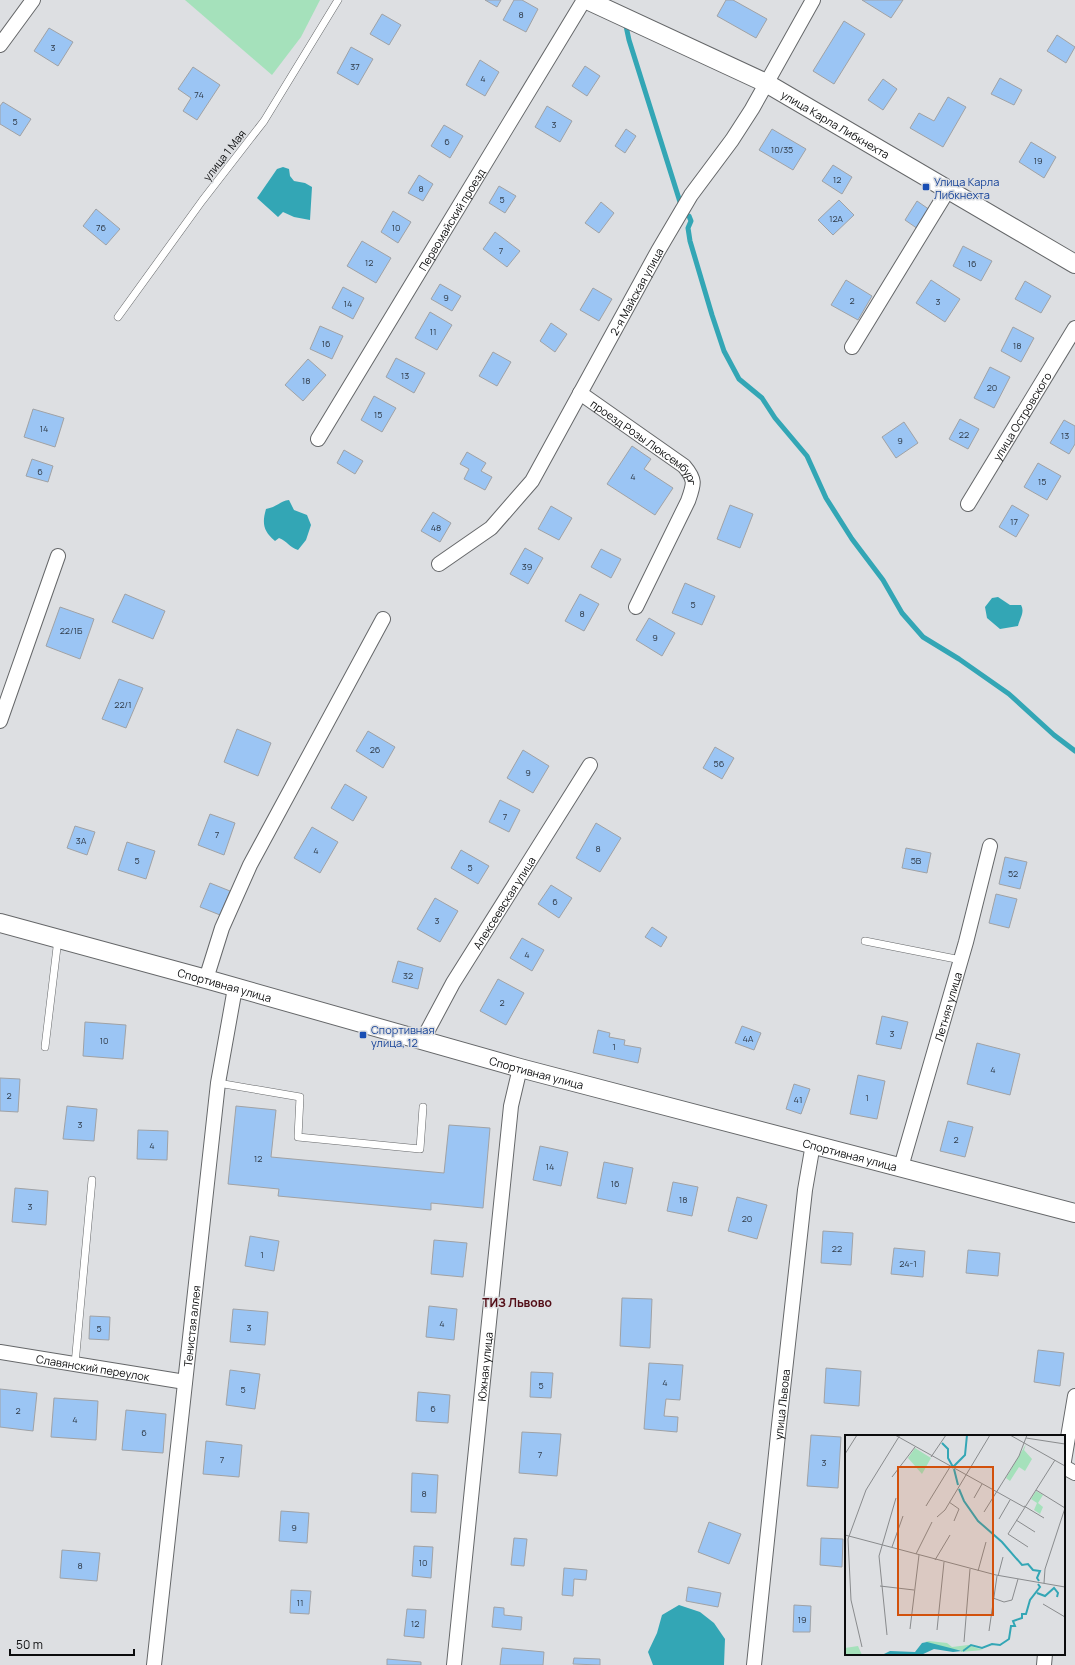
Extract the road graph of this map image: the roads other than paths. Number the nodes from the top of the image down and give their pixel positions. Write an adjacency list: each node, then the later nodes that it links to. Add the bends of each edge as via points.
1 (34, 0): 6 (street)
2 (338, 0): 10 (lane, улица 1 Мая, via 264,121)
3 (584, 0): 14 (street, Первомайский проезд)
4 (588, 0): 7 (street, улица Карла Либкнехта)
5 (813, 0): 7 (street, 2-я Майская улица)
6 (0, 45)
7 (766, 83): 8 (street, улица Карла Либкнехта); 13 (street, 2-я Майская улица, via 732,140 691,195 625,308)
8 (948, 190): 9 (street, улица Карла Либкнехта); 12 (street)
9 (1075, 264)
10 (118, 317)
11 (1075, 328): 15 (street, улица Островского)
12 (852, 347)
13 (580, 393): 17 (street, 2-я Майская улица, via 540,468 511,506 491,528); 18 (street, проезд Розы Люксембург, via 684,466 691,475 694,485)
14 (318, 439)
15 (968, 504)
16 (58, 556): 20 (street)
17 (439, 564)
18 (636, 606)
19 (382, 620): 27 (street, via 247,872 222,928)
20 (0, 721)
21 (590, 765): 29 (street, Алексеевская улица, via 453,983)
22 (990, 846): 26 (street, Летняя улица)
23 (0, 923): 24 (street, Спортивная улица)
24 (58, 939): 27 (street, Спортивная улица); 30 (lane)
25 (864, 941): 26 (lane)
26 (961, 960): 35 (street, Летняя улица)
27 (206, 979): 28 (street, Спортивная улица)
28 (235, 988): 29 (street, Спортивная улица); 32 (street, Тенистая аллея)
29 (422, 1041): 31 (street, Спортивная улица)
30 (45, 1047)
31 (520, 1068): 34 (street, Спортивная улица); 47 (street, Южная улица, via 511,1106)
32 (218, 1082): 33 (lane, via 300,1097 298,1137 420,1149); 40 (street, Тенистая аллея)
33 (423, 1107)
34 (813, 1144): 35 (street, Спортивная улица); 48 (street, улица Львова, via 805,1190)
35 (901, 1167): 37 (street, Спортивная улица)
36 (92, 1180): 39 (lane)
37 (1075, 1213)
38 (0, 1352): 39 (street, Славянский переулок)
39 (75, 1364): 40 (street, Славянский переулок)
40 (185, 1382): 46 (street, Тенистая аллея)
41 (1075, 1396): 42 (street)
42 (1065, 1455)
43 (1065, 1468): 44 (street)
44 (1075, 1473)
45 (1045, 1655): 49 (street)
46 (154, 1665)
47 (454, 1665)
48 (754, 1665)
49 (1044, 1665)

